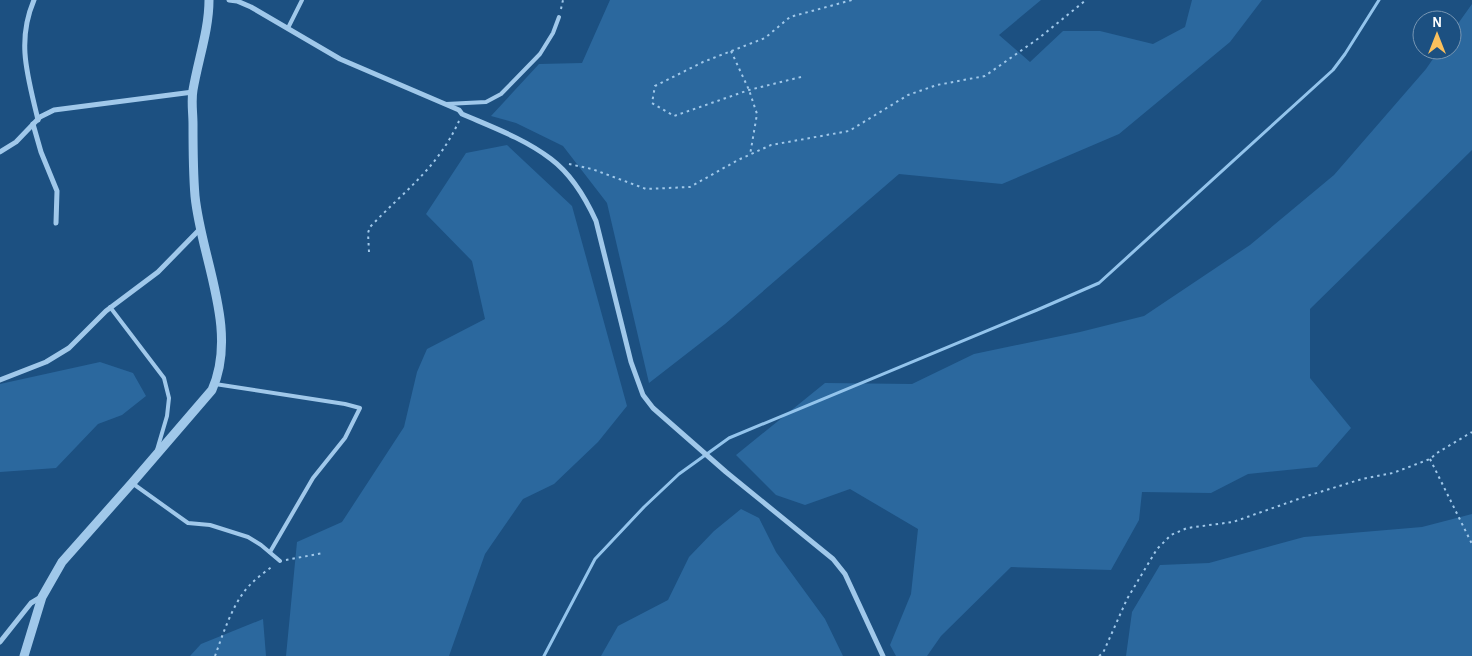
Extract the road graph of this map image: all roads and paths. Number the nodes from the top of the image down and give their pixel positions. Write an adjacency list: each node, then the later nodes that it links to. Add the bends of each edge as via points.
1 (34, 0): 16 (street, via 27,17 24,42)
2 (209, 0): 13 (street, via 202,52)
3 (229, 0): 9 (street, via 251,7)
4 (302, 0): 9 (lane)
5 (563, 0): 8 (path)
6 (852, 0): 10 (path, via 790,17 765,38)
7 (1086, 0): 18 (path, via 985,76 937,85 908,95 849,131 771,146)
8 (559, 17): 14 (lane, via 540,54 502,94 486,102)
9 (288, 28): 14 (street, via 340,59)
10 (731, 51): 12 (path); 12 (path, via 655,86 652,103 674,116)
11 (801, 77): 12 (path)
12 (749, 90): 18 (path, via 757,114)
13 (192, 92): 16 (street, via 54,110); 21 (street, via 193,169)
14 (444, 104): 15 (street)
15 (462, 114): 19 (street, via 532,146); 22 (path, via 430,167 370,227)
16 (35, 122): 17 (street, via 16,142); 20 (street, via 41,152 57,191)
17 (0, 152)
18 (750, 155): 19 (path, via 690,188 646,189 592,169)
19 (552, 160): 38 (street, via 587,202 596,221 631,362 643,395 653,408 726,472 833,560 845,574)
20 (56, 223)
21 (200, 229): 23 (street, via 158,272); 25 (street, via 222,337 222,360)
22 (369, 252)
23 (110, 307): 24 (street, via 69,348 46,362); 27 (lane, via 164,378 168,407)
24 (0, 380)
25 (215, 384): 27 (street); 31 (lane, via 360,408 345,438 313,478)
26 (1472, 432): 28 (path)
27 (154, 458): 29 (street)
28 (1430, 459): 30 (path); 39 (path, via 1233,522 1187,528 1171,535 1157,548)
29 (132, 483): 31 (lane, via 188,523 230,530 248,537); 34 (street, via 62,562)
30 (1472, 544)
31 (270, 552): 33 (lane)
32 (323, 552): 33 (path)
33 (280, 561): 37 (path, via 250,584 225,628)
34 (42, 596): 35 (street, via 31,603); 36 (street)
35 (0, 642)
36 (24, 656)
37 (214, 656)
38 (883, 656)
39 (1099, 656)

